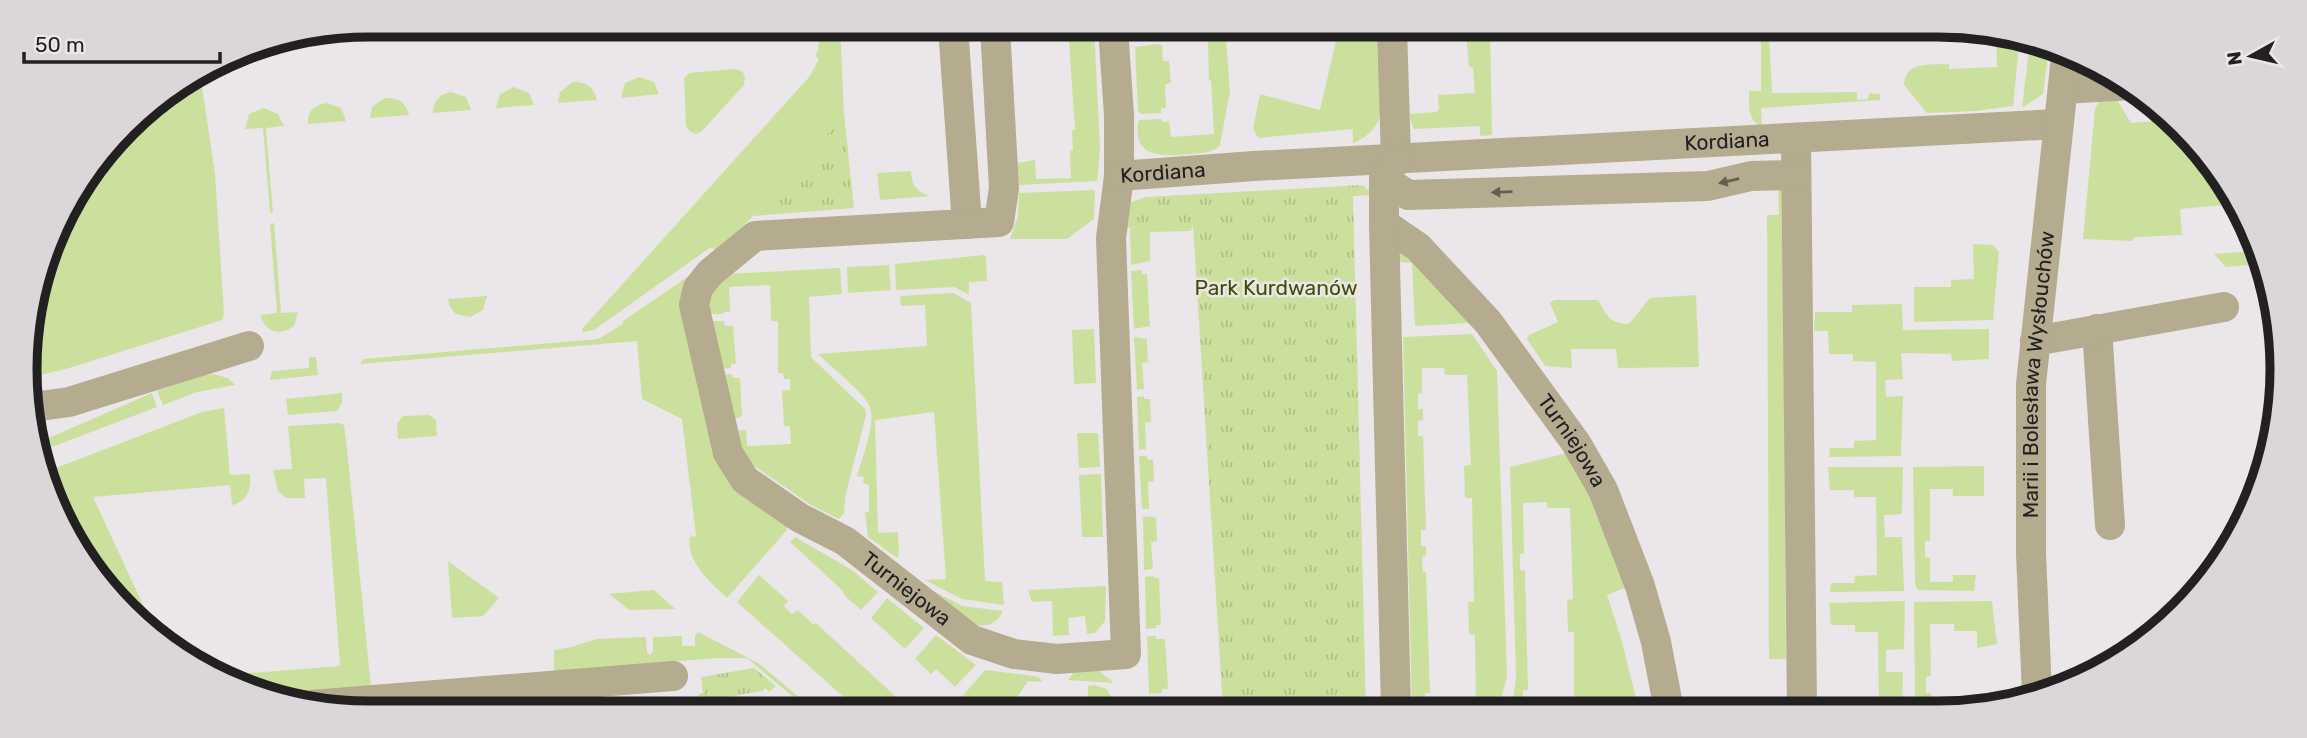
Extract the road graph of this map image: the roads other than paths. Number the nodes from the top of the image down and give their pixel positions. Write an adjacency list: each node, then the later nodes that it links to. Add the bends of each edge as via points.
1 (954, 37): 13 (street)
2 (996, 37): 13 (street, Turniejowa, via 1004,188 999,222)
3 (1114, 37): 12 (street, Kordiana)
4 (1392, 37): 10 (street)
5 (2066, 62): 7 (street, Marii i Bolesława Wysłouchów)
6 (2112, 86): 7 (street)
7 (2063, 89): 8 (street, Marii i Bolesława Wysłouchów)
8 (2058, 124): 9 (street, Kordiana); 17 (street, Marii i Bolesława Wysłouchów)
9 (1796, 138): 10 (street, Kordiana); 11 (street)
10 (1390, 169): 11 (street, one-way to 10, via 1751,176 1708,186 1408,195); 12 (street, Kordiana); 14 (street)
11 (1796, 174): 29 (street)
12 (1119, 176): 13 (street, Turniejowa, via 1111,238 1126,654 1057,659 1014,654 972,640 845,541 800,518 745,480 728,453 694,305 698,288 710,273 755,236)
13 (967, 224)
14 (1384, 224): 27 (street); 28 (street, Turniejowa, via 1418,247 1488,322 1576,443 1603,491 1636,576)
15 (2224, 307): 16 (street)
16 (2097, 329): 17 (street); 22 (street)
17 (2035, 341): 24 (street, Marii i Bolesława Wysłouchów, via 2031,553)
18 (249, 346): 19 (street)
19 (69, 402): 20 (street); 21 (street)
20 (39, 406)
21 (41, 421)
22 (2110, 526)
23 (673, 676): 25 (street)
24 (2037, 686)
25 (493, 699): 26 (street)
26 (438, 701)
27 (1396, 701)
28 (1667, 701)
29 (1802, 701)

